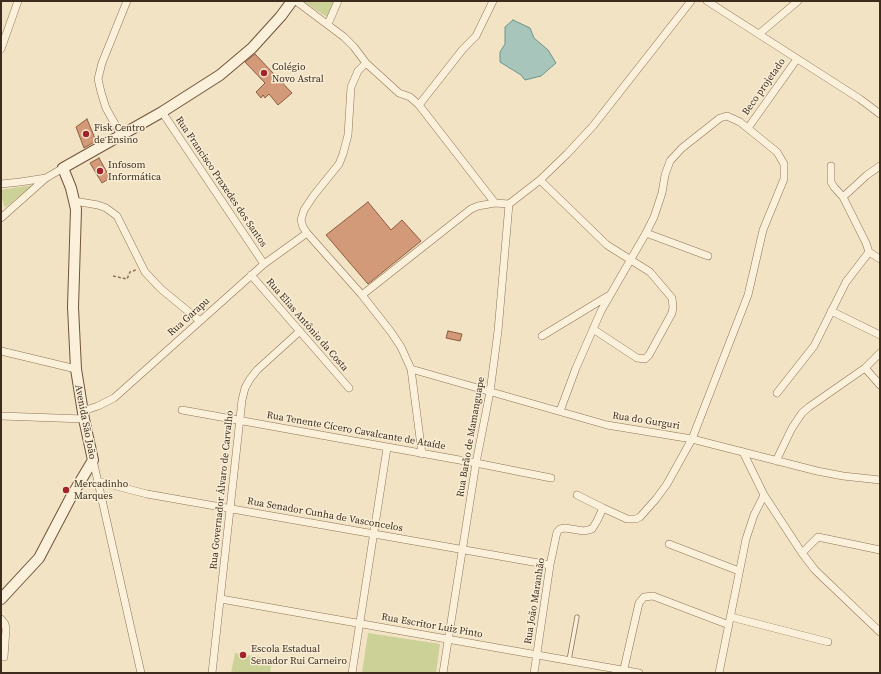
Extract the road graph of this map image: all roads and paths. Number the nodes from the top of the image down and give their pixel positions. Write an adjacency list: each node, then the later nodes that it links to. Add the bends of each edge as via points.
1 (18, 1): 12 (street)
2 (127, 1): 19 (street, via 98,79 106,108)
3 (292, 1): 16 (main road, via 252,48 236,62 197,91)
4 (296, 1): 10 (street)
5 (338, 1): 10 (street)
6 (493, 1): 15 (street, via 476,36)
7 (691, 1): 24 (street, via 593,126)
8 (707, 1): 11 (street)
9 (798, 1): 11 (street)
10 (328, 24): 14 (street, via 354,47)
11 (759, 34): 13 (street)
12 (1, 48)
13 (797, 58): 17 (street); 18 (street, Beco projetado)
14 (366, 63): 15 (street, via 399,93 410,97); 31 (street, via 358,71 351,87 348,135 339,164 314,195 302,216 302,224)
15 (418, 105): 28 (street)
16 (162, 112): 19 (main road); 37 (street, Rua Francisco Praxedes dos Santos)
17 (880, 114)
18 (748, 128): 32 (street, via 731,117 723,116 682,148 670,161 658,205); 63 (street, via 782,158 784,178 763,230 748,295)
19 (121, 135): 22 (main road)
20 (831, 166): 26 (street, via 831,182)
21 (880, 166): 26 (street, via 867,174)
22 (63, 168): 23 (street); 27 (main road, Avenida São João)
23 (46, 178): 25 (street); 30 (street)
24 (540, 180): 29 (street); 35 (street, via 607,245)
25 (1, 184)
26 (843, 197): 33 (street)
27 (74, 201): 38 (street, via 98,205 117,216); 52 (main road, Avenida São João, via 76,217 73,307)
28 (495, 203): 29 (street); 41 (street, via 478,206 464,214)
29 (509, 204): 56 (street, Rua Barão de Mamanguape)
30 (1, 218)
31 (307, 233): 37 (street, Rua Garapu); 41 (street)
32 (646, 233): 34 (street); 35 (street)
33 (869, 252): 36 (street); 43 (street, via 846,282)
34 (708, 256)
35 (630, 259): 42 (street); 45 (street, via 656,278 672,298 672,313 647,358 644,359 639,359)
36 (880, 259)
37 (264, 264): 39 (street, Rua Garapu)
38 (143, 268): 40 (path, via 130,272 127,279); 44 (street, via 161,289)
39 (251, 275): 44 (street, Rua Garapu); 46 (street, Rua Elias Antônio da Costa)
40 (113, 276)
41 (362, 295): 53 (street, via 391,332)
42 (608, 296): 45 (street); 48 (street)
43 (831, 311): 47 (street); 57 (street, via 808,356)
44 (200, 321): 60 (street, Rua Garapu, via 114,398)
45 (593, 329): 59 (street)
46 (300, 331): 55 (street, Rua Elias Antônio da Costa); 62 (street, Rua Governador Álvaro de Carvalho, via 250,379 242,400)
47 (880, 335)
48 (542, 336)
49 (1, 352): 52 (street)
50 (880, 353): 51 (street)
51 (865, 368): 54 (street); 68 (street, via 802,414)
52 (76, 369): 60 (main road, Avenida São João)
53 (411, 369): 56 (street, Rua do Gurguri); 66 (street)
54 (880, 385)
55 (348, 388)
56 (490, 392): 59 (street, Rua do Gurguri); 69 (street, Rua Barão de Mamanguape)
57 (777, 393)
58 (182, 410): 62 (street, Rua Tenente Cícero Cavalcante de Ataíde)
59 (560, 411): 63 (street, Rua do Gurguri, via 615,427)
60 (83, 415): 61 (street); 67 (main road, Avenida São João)
61 (1, 416)
62 (240, 420): 64 (street, Rua Tenente Cícero Cavalcante de Ataíde); 75 (street, Rua Governador Álvaro de Carvalho)
63 (692, 439): 65 (street, Rua do Gurguri); 76 (street, via 667,484 640,517 627,519)
64 (387, 448): 66 (street, Rua Tenente Cícero Cavalcante de Ataíde); 77 (street)
65 (743, 452): 68 (street, Rua do Gurguri); 74 (street)
66 (422, 454): 69 (street, Rua Tenente Cícero Cavalcante de Ataíde)
67 (93, 460): 72 (street, Avenida São João); 84 (main road, via 70,497 39,558)
68 (776, 460): 71 (street, Rua do Gurguri, via 817,471)
69 (476, 463): 70 (street, Rua Tenente Cícero Cavalcante de Ataíde); 79 (street, Rua Barão de Mamanguape)
70 (551, 478)
71 (880, 480)
72 (97, 481): 75 (street, Rua Senador Cunha de Vasconcelos, via 147,494); 98 (street, Avenida São João)
73 (577, 495): 76 (street)
74 (764, 495): 81 (street); 83 (street, via 750,525)
75 (230, 508): 77 (street, Rua Senador Cunha de Vasconcelos); 85 (street, Rua Governador Álvaro de Carvalho)
76 (604, 508): 82 (street, Rua João Maranhão, via 592,529 584,531 565,528 557,532)
77 (374, 535): 79 (street, Rua Senador Cunha de Vasconcelos); 89 (street)
78 (669, 544): 83 (street)
79 (462, 549): 82 (street, Rua Senador Cunha de Vasconcelos); 92 (street, Rua Barão de Mamanguape)
80 (880, 550): 81 (street, via 818,537)
81 (802, 553): 91 (street, via 815,570)
82 (550, 565): 94 (street, Rua João Maranhão)
83 (739, 571): 86 (street)
84 (1, 598)
85 (221, 600): 89 (street, Rua Escritor Luiz Pinto); 99 (street, Rua Governador Álvaro de Carvalho)
86 (731, 617): 90 (street); 93 (street)
87 (577, 618): 96 (lane)
88 (1, 619): 95 (street, via 6,629)
89 (360, 623): 92 (street, Rua Escritor Luiz Pinto); 100 (street)
90 (729, 625): 97 (street, via 653,596 644,596 639,603); 104 (street)
91 (880, 632)
92 (448, 639): 94 (street, Rua Escritor Luiz Pinto); 101 (street, Rua Barão de Mamanguape)
93 (828, 642)
94 (537, 654): 96 (street, Rua Escritor Luiz Pinto); 102 (street, Rua João Maranhão)
95 (4, 657)
96 (569, 660): 97 (street, Rua Escritor Luiz Pinto)
97 (623, 672): 103 (street, Rua Escritor Luiz Pinto)
98 (141, 673)
99 (212, 673)
100 (352, 673)
101 (443, 673)
102 (534, 673)
103 (639, 673)
104 (719, 673)

